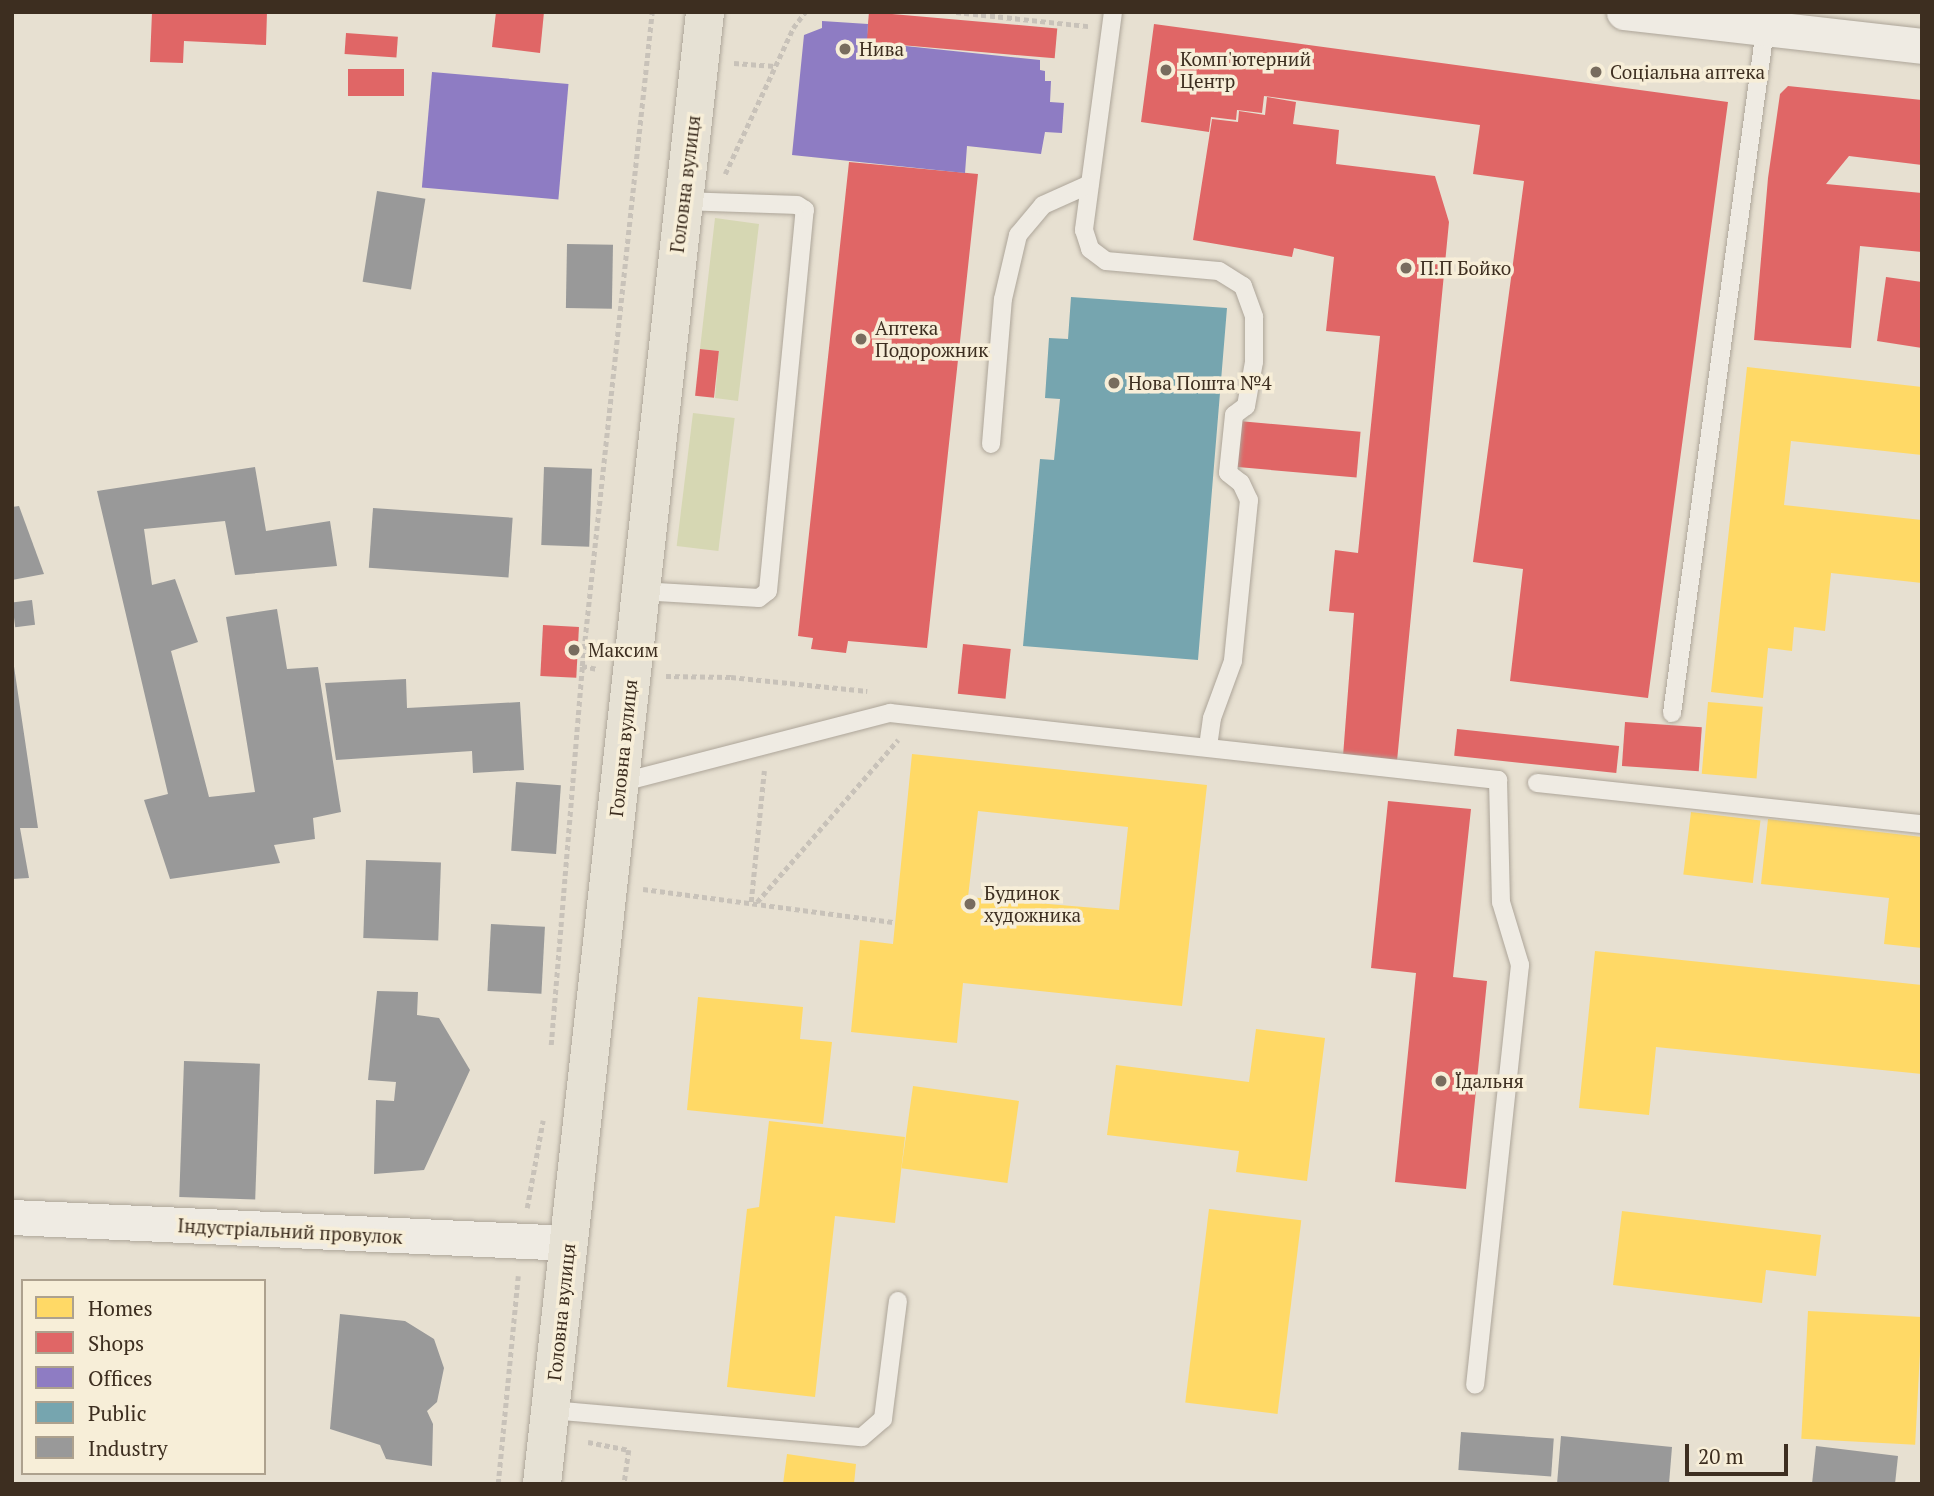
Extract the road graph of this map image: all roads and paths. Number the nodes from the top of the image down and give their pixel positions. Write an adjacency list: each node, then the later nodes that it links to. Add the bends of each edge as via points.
1 (652, 12): 26 (path, via 584,640)
2 (705, 12): 13 (main road, Головна вулиця)
3 (805, 12): 11 (path)
4 (956, 12): 8 (path)
5 (1113, 12): 12 (lane)
6 (1624, 12): 7 (street)
7 (1776, 25): 9 (street); 16 (lane)
8 (1090, 26)
9 (1922, 46)
10 (720, 62): 11 (path)
11 (775, 66): 13 (path)
12 (1090, 184): 14 (lane, via 1043,205 1018,235 1003,299); 19 (lane, via 1084,230 1090,249 1106,261 1219,271 1243,286 1254,317 1254,362 1246,405 1234,415 1228,473 1241,483 1249,500 1233,661 1212,718)
13 (695, 203): 15 (main road, Головна вулиця); 15 (lane, via 797,205 805,210 768,591 759,598)
14 (991, 444)
15 (640, 591): 20 (main road, Головна вулиця)
16 (1671, 713)
17 (919, 716): 18 (lane, via 890,713); 19 (lane); 24 (path)
18 (766, 746): 20 (lane); 24 (path)
19 (1208, 747): 32 (lane, via 1498,780 1501,902 1520,965)
20 (619, 783): 30 (main road, Головна вулиця)
21 (1536, 783): 22 (lane)
22 (1922, 824)
23 (631, 888): 24 (path)
24 (754, 902): 25 (path)
25 (895, 922)
26 (550, 1049)
27 (543, 1115): 29 (path)
28 (12, 1217): 29 (street, Індустріальний провулок)
29 (521, 1242): 30 (street, Індустріальний провулок); 34 (path)
30 (569, 1243): 33 (main road, Головна вулиця)
31 (898, 1301): 33 (lane, via 883,1419 862,1437)
32 (1475, 1385)
33 (551, 1410): 35 (main road, Головна вулиця)
34 (498, 1484)
35 (542, 1484)

